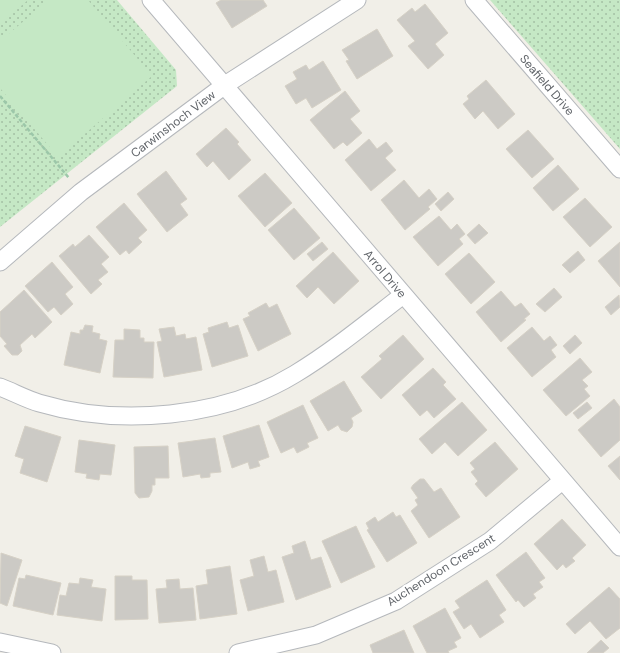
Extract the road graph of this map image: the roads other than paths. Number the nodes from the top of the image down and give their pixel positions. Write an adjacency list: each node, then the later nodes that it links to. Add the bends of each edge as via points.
1 (151, 0): 4 (street, Arrol Drive)
2 (356, 0): 4 (street, Carwinshoch View)
3 (474, 0): 5 (street, Seafield Drive)
4 (225, 85): 6 (street, Carwinshoch View, via 81,192); 7 (street, Arrol Drive)
5 (620, 170)
6 (0, 262)
7 (403, 295): 8 (street, via 294,375 253,394 208,409 154,417 101,415 39,403); 9 (street, Arrol Drive)
8 (0, 387)
9 (562, 481): 10 (street, Arrol Drive); 13 (street, Auchendoon Crescent, via 490,541 396,601 316,635)
10 (620, 547)
11 (0, 642): 12 (street)
12 (52, 653)
13 (238, 653)

